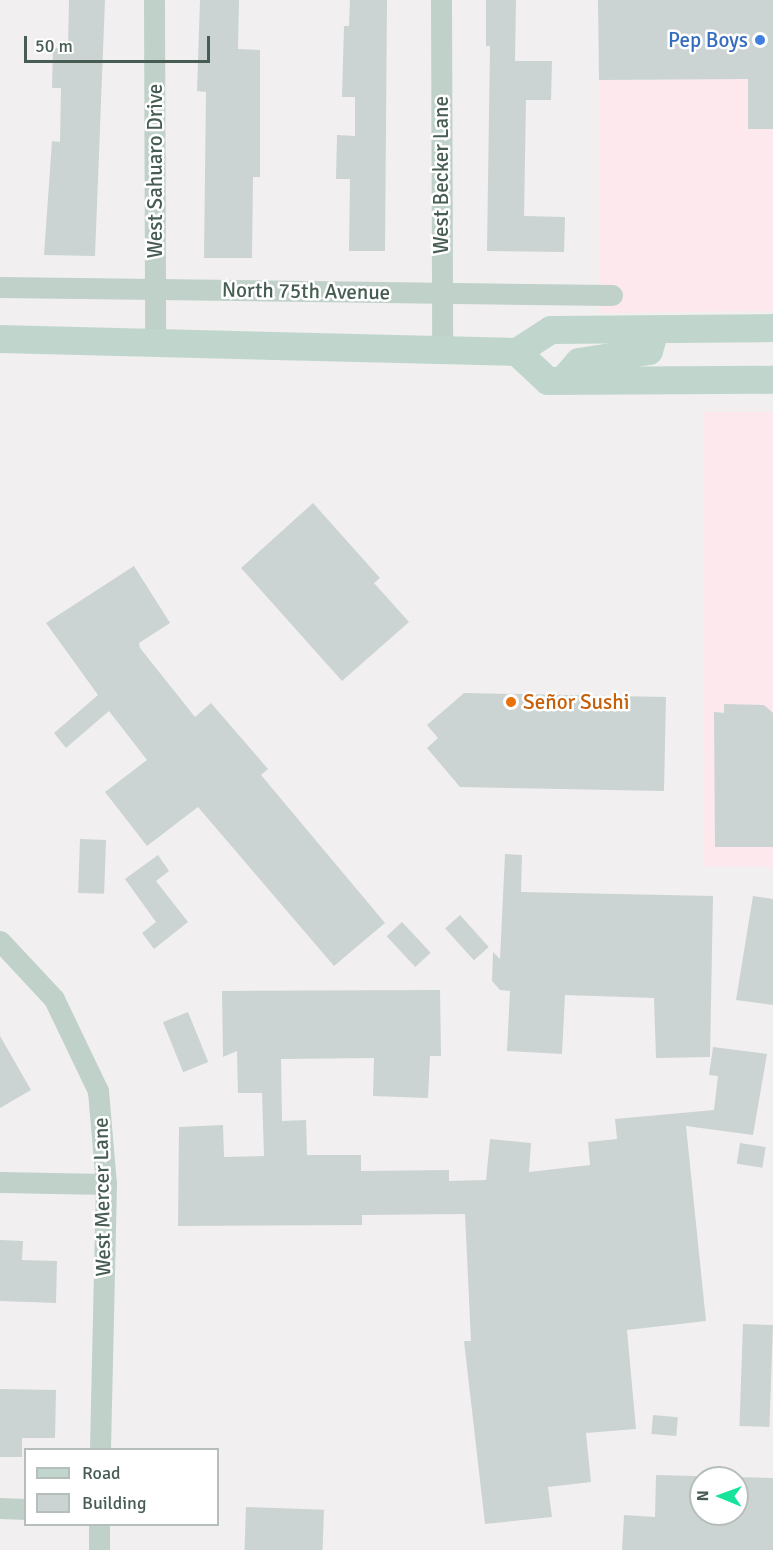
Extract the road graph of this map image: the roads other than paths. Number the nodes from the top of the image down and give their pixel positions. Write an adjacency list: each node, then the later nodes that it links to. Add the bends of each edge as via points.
1 (154, 0): 4 (street, West Sahuaro Drive)
2 (441, 0): 5 (street, West Becker Lane)
3 (0, 287): 4 (street, North 75th Avenue)
4 (156, 289): 5 (street, North 75th Avenue); 10 (street, West Sahuaro Drive)
5 (441, 293): 6 (street, North 75th Avenue); 11 (street, West Becker Lane)
6 (612, 296)
7 (773, 328): 8 (main road)
8 (656, 330): 12 (main road, via 551,330); 14 (main road, via 649,351 579,362)
9 (0, 339): 10 (main road)
10 (155, 341): 11 (main road)
11 (442, 350): 12 (main road)
12 (517, 352): 14 (main road, via 548,381)
13 (773, 380): 14 (main road)
14 (562, 381)
15 (0, 941): 17 (street, West Mercer Lane, via 47,989 79,1043 98,1091)
16 (0, 1182): 17 (street)
17 (106, 1185): 18 (street, West Mercer Lane)
18 (100, 1448)
19 (0, 1508): 20 (street)
20 (24, 1509)
21 (99, 1526): 22 (street)
22 (99, 1550)

